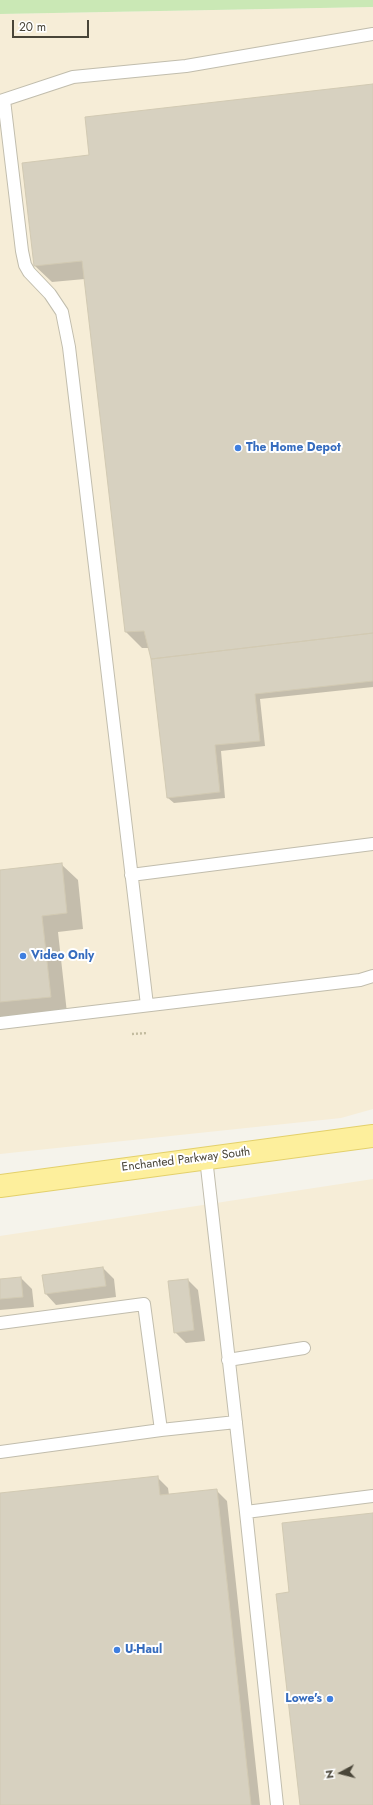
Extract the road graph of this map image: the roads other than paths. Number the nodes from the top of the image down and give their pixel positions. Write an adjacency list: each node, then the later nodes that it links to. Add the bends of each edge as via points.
1 (373, 34): 2 (lane, via 186,66 73,77)
2 (2, 100): 4 (lane, via 25,265 62,312 69,347)
3 (373, 844): 4 (lane)
4 (131, 875): 6 (lane)
5 (373, 976): 6 (lane, via 360,980)
6 (147, 1005): 7 (lane)
7 (0, 1023)
8 (373, 1136): 9 (main road, Enchanted Parkway South)
9 (206, 1158): 10 (main road, Enchanted Parkway South); 13 (lane)
10 (0, 1186)
11 (0, 1323): 15 (lane, via 144,1304)
12 (304, 1348): 13 (lane)
13 (228, 1360): 14 (lane)
14 (236, 1422): 15 (lane); 18 (lane)
15 (161, 1430): 16 (lane)
16 (0, 1452)
17 (373, 1496): 18 (lane)
18 (246, 1512): 19 (lane)
19 (277, 1805)

